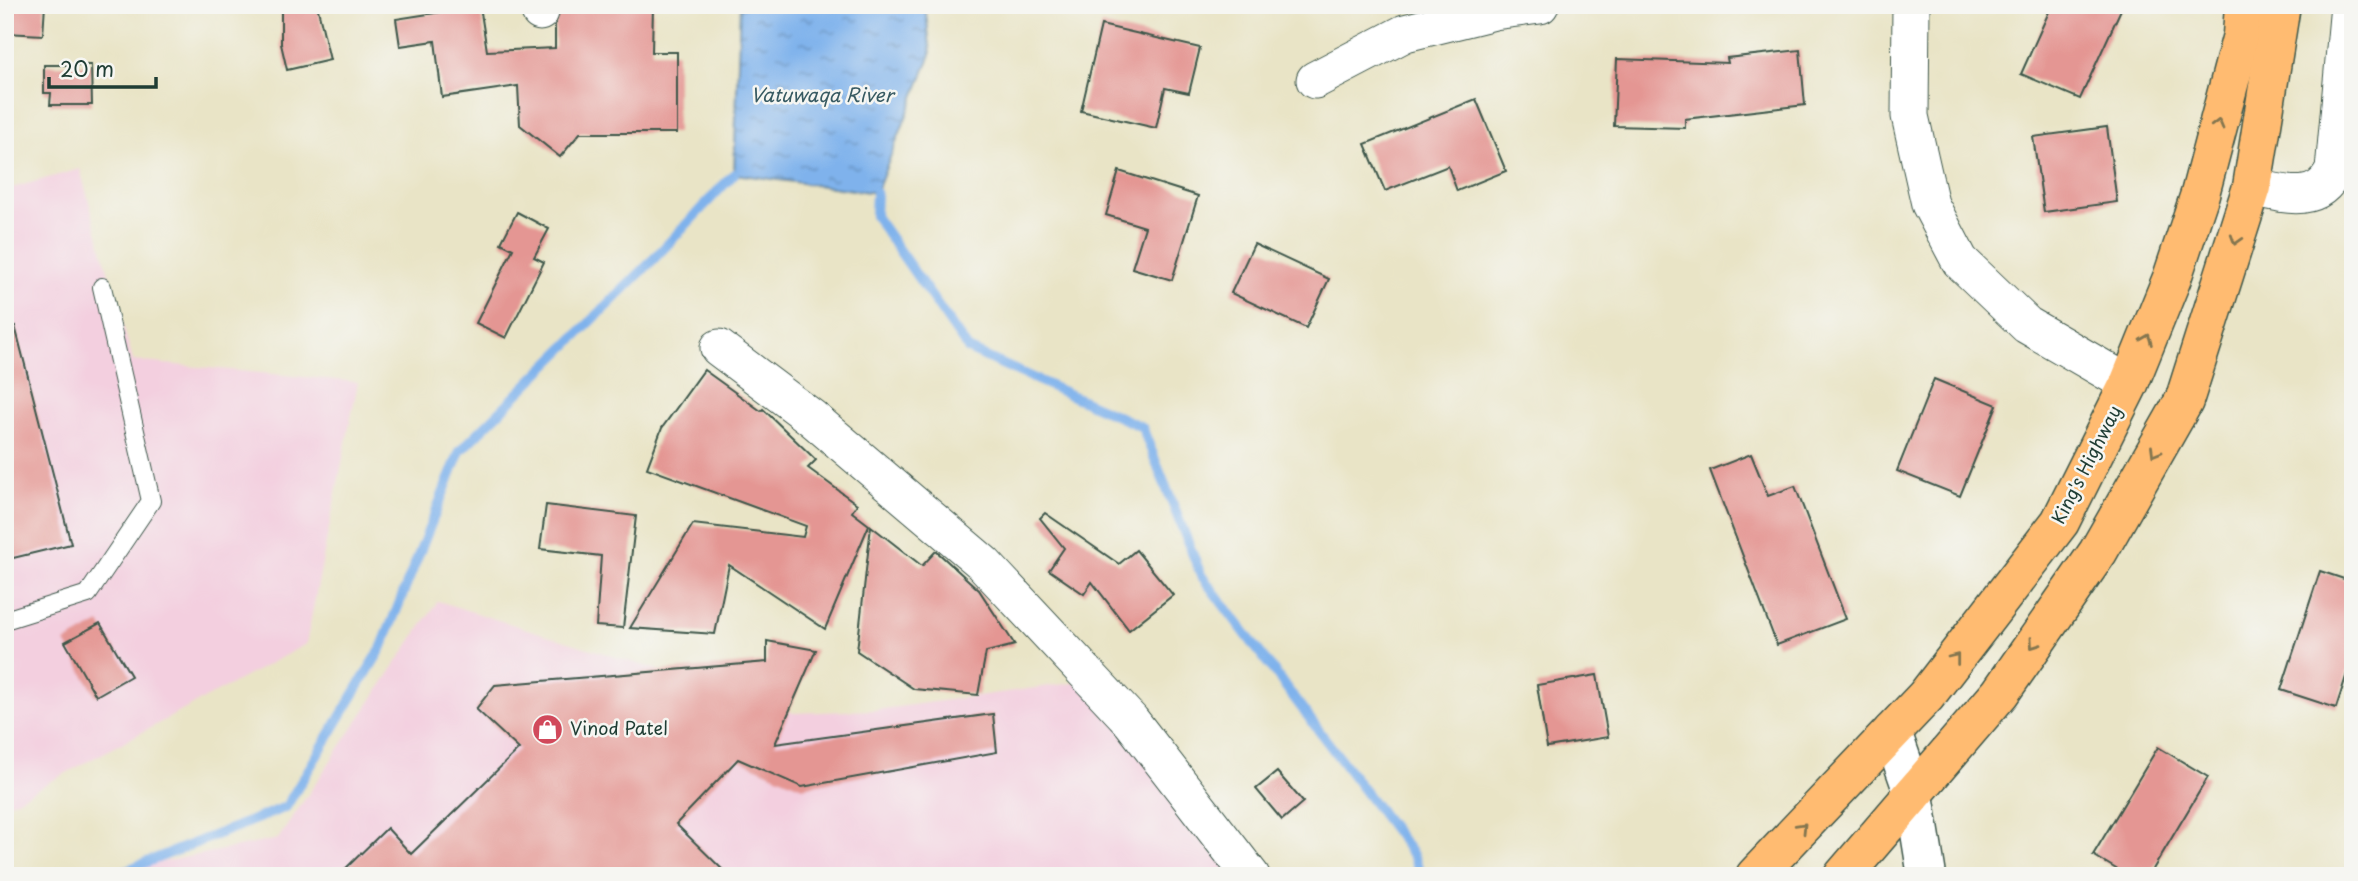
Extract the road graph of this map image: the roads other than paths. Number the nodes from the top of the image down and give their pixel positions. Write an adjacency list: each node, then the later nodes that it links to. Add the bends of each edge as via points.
1 (1540, 5): 6 (street, via 1405,33)
2 (1911, 5): 10 (street, via 1910,116 1930,204 1960,261 2027,325)
3 (2244, 5): 10 (highway, King's Highway, one-way to 3, via 2200,194 2242,35)
4 (2281, 5): 7 (highway)
5 (2350, 5): 7 (street, via 2329,180 2323,188 2303,195)
6 (1315, 80)
7 (2252, 187): 13 (highway, one-way to 13, via 2184,401 2098,552 2000,693)
8 (102, 287): 11 (lane, via 151,501 88,594)
9 (719, 348): 14 (street, via 812,418 983,563 1131,721)
10 (2129, 384): 12 (highway, King's Highway, one-way to 10, via 1926,696 2060,522)
11 (5, 620)
12 (1892, 732): 13 (street); 15 (highway, King's Highway, one-way to 12)
13 (1914, 795): 16 (highway); 17 (street)
14 (1251, 876)
15 (1755, 876)
16 (1843, 876)
17 (1927, 876)

